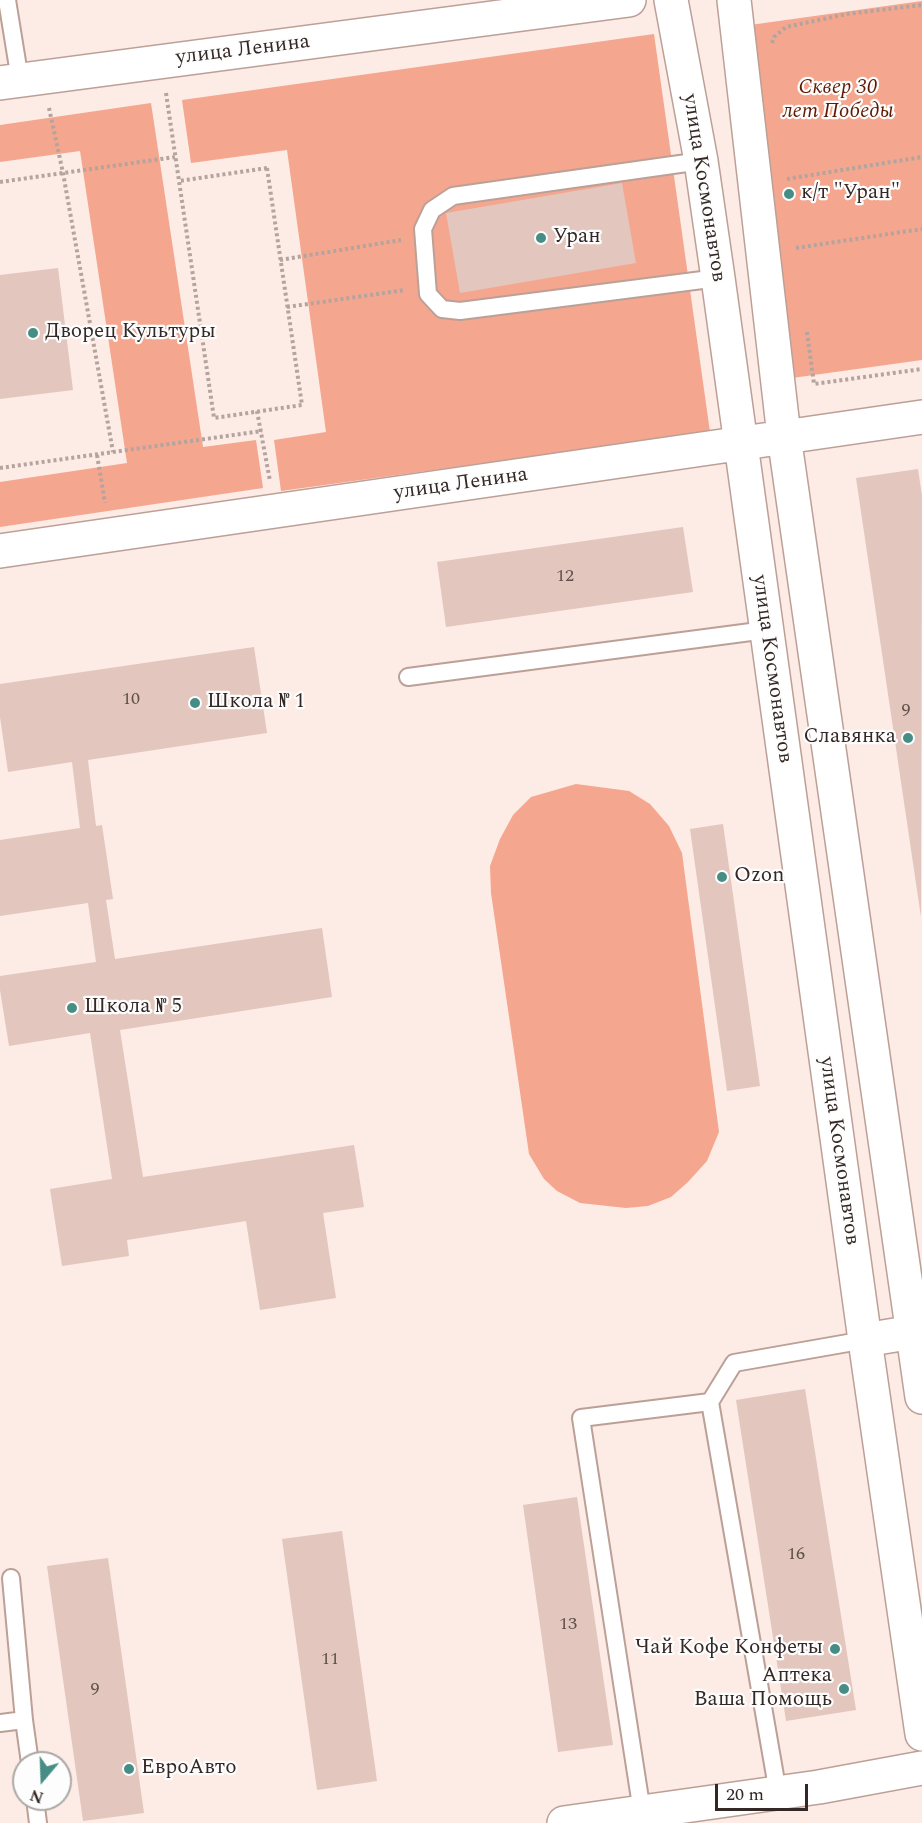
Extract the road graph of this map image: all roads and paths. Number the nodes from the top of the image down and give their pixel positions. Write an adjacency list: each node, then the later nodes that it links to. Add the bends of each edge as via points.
1 (7, 0): 7 (lane)
2 (629, 0): 7 (street, улица Ленина)
3 (671, 0): 12 (street, улица Космонавтов)
4 (734, 0): 29 (street)
5 (922, 5): 6 (path, via 847,14 786,27 774,37)
6 (769, 51)
7 (10, 81)
8 (165, 91): 10 (path)
9 (48, 107): 13 (path)
10 (175, 157): 13 (path); 15 (path)
11 (922, 157): 14 (path)
12 (701, 160): 21 (street, улица Космонавтов); 21 (lane, via 453,196 432,210 423,229 428,294 442,309 460,311)
13 (63, 173): 16 (path); 31 (path)
14 (786, 179)
15 (179, 181): 20 (path, via 267,168); 26 (path, via 214,418)
16 (0, 182)
17 (922, 230): 19 (path)
18 (399, 241): 20 (path)
19 (796, 248)
20 (280, 260): 23 (path)
21 (718, 278): 30 (street, улица Космонавтов)
22 (406, 290): 23 (path)
23 (287, 307): 26 (path, via 302,405)
24 (922, 369): 25 (path)
25 (814, 384)
26 (257, 411): 28 (path)
27 (922, 417): 29 (street, улица Ленина)
28 (262, 431): 31 (path); 34 (path)
29 (784, 436): 30 (street, улица Ленина); 39 (street)
30 (739, 444): 36 (street, улица Ленина); 37 (street, улица Космонавтов)
31 (113, 452): 32 (path)
32 (97, 454): 33 (path); 35 (path)
33 (0, 468)
34 (271, 485)
35 (106, 511)
36 (0, 551)
37 (766, 630): 38 (lane); 41 (street, улица Космонавтов)
38 (408, 677)
39 (913, 1267): 40 (street)
40 (913, 1332): 41 (street); 42 (street)
41 (865, 1340): 43 (lane, via 734,1363); 47 (street, улица Космонавтов)
42 (922, 1396)
43 (710, 1402): 50 (lane); 51 (lane, via 581,1418)
44 (11, 1578): 45 (lane)
45 (24, 1720): 46 (lane); 48 (lane)
46 (0, 1723)
47 (922, 1734)
48 (28, 1751)
49 (922, 1768): 50 (street)
50 (778, 1793): 51 (street)
51 (642, 1812): 52 (street)
52 (564, 1823)

